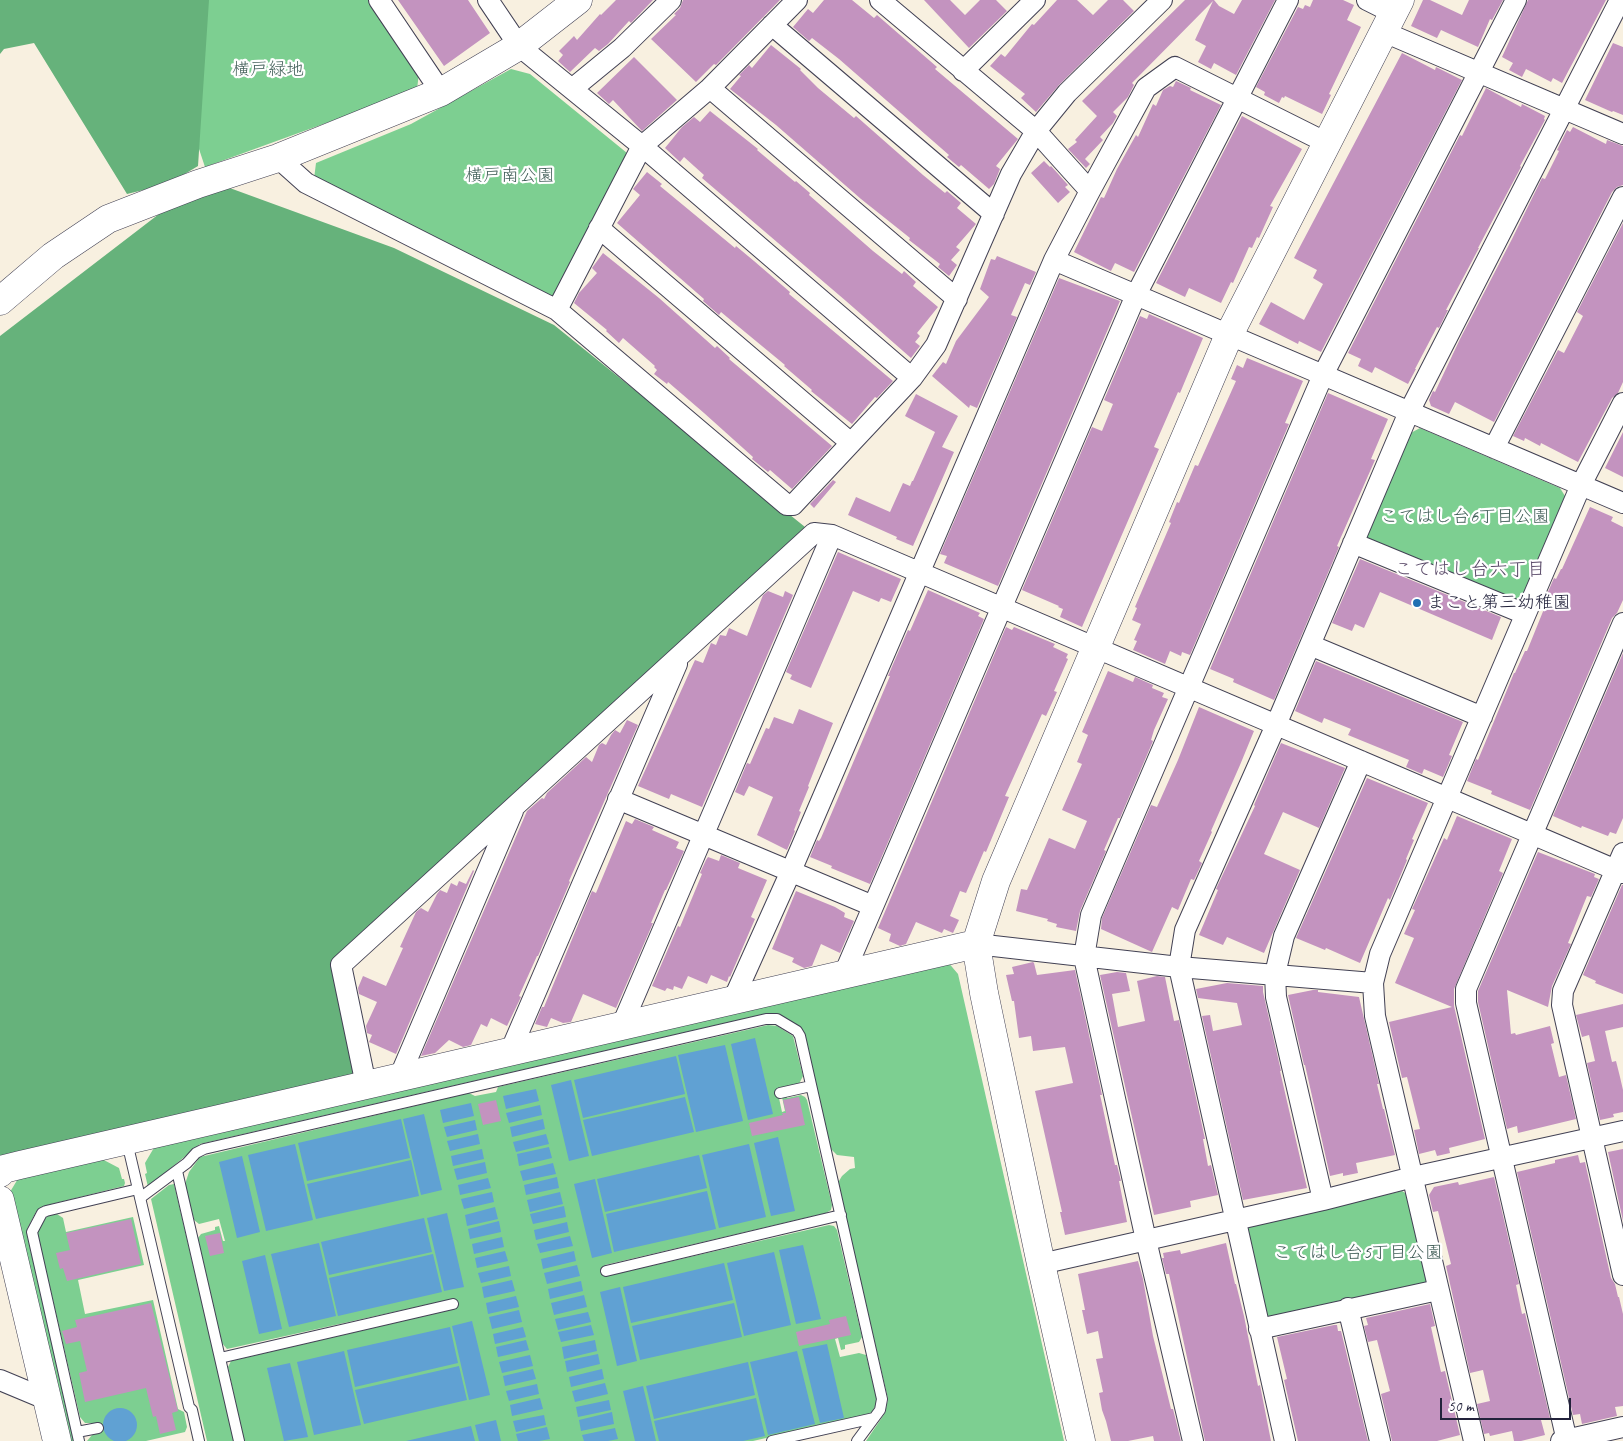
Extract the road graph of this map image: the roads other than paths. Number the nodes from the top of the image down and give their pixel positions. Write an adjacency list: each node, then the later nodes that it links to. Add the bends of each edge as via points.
1 (379, 0): 20 (street)
2 (488, 0): 15 (street)
3 (578, 0): 15 (street)
4 (671, 0): 19 (street, via 622,48)
5 (797, 0): 14 (street)
6 (1035, 0): 16 (street)
7 (1162, 0): 23 (street, via 1067,93)
8 (1288, 0): 21 (street)
9 (1367, 0): 13 (street)
10 (1516, 0): 17 (street)
11 (1620, 0): 22 (street)
12 (894, 4): 16 (street)
13 (1393, 15): 17 (street); 25 (street)
14 (772, 25): 18 (street); 30 (street)
15 (519, 46): 19 (street); 20 (street)
16 (963, 71): 23 (street)
17 (1478, 72): 22 (street); 38 (street)
18 (710, 88): 26 (street); 34 (street)
19 (572, 89): 26 (street)
20 (441, 92): 27 (street)
21 (1237, 98): 25 (street); 28 (street, via 1175,67 1146,88); 33 (street)
22 (1564, 109): 24 (street); 41 (street)
23 (1036, 131): 28 (street); 30 (street)
24 (1623, 134)
25 (1327, 143): 37 (street)
26 (642, 146): 31 (street); 39 (street)
27 (278, 158): 35 (street, via 198,184 108,219 53,256); 36 (street, via 306,183)
28 (1090, 191): 32 (street)
29 (1623, 197): 43 (street)
30 (994, 214): 34 (street)
31 (599, 228): 36 (street); 42 (street)
32 (1054, 260): 33 (street); 48 (street)
33 (1136, 294): 37 (street); 49 (street)
34 (957, 299): 39 (street, via 936,346)
35 (0, 301)
36 (557, 310): 42 (street, via 787,506 794,505)
37 (1229, 334): 38 (street); 53 (street)
38 (1323, 375): 41 (street); 55 (street)
39 (912, 378): 42 (street)
40 (1623, 402): 44 (street)
41 (1409, 412): 43 (street); 47 (street)
42 (851, 443)
43 (1494, 448): 44 (street)
44 (1580, 485): 45 (street); 50 (street)
45 (1623, 503)
46 (832, 534): 48 (street); 54 (street, via 814,533); 63 (street)
47 (1353, 543): 50 (street); 52 (street)
48 (919, 572): 49 (street); 65 (street)
49 (1003, 608): 53 (street); 66 (street)
50 (1526, 614): 56 (street)
51 (1623, 624): 62 (street)
52 (1310, 645): 56 (street); 57 (street)
53 (1096, 648): 55 (street); 67 (street, via 996,881)
54 (681, 656): 60 (street); 61 (street)
55 (1189, 688): 57 (street); 68 (street, via 1091,915)
56 (1482, 716): 59 (street)
57 (1276, 725): 58 (street); 69 (street, via 1185,930)
58 (1361, 761): 59 (street); 71 (street, via 1284,936)
59 (1446, 797): 62 (street); 72 (street, via 1380,954)
60 (618, 798): 63 (street); 75 (street)
61 (516, 805): 76 (street); 77 (street, via 341,965)
62 (1532, 833): 64 (street); 83 (street, via 1466,989 1466,1003)
63 (703, 834): 65 (street); 74 (street)
64 (1621, 865): 81 (street, via 1563,991 1562,1005)
65 (791, 871): 66 (street); 73 (street)
66 (873, 906): 70 (street)
67 (976, 944): 68 (street); 70 (street); 93 (street)
68 (1084, 957): 69 (street); 92 (street)
69 (1179, 967): 71 (street); 91 (street)
70 (844, 974): 73 (street)
71 (1275, 974): 72 (street); 89 (street, via 1276,997)
72 (1374, 983): 86 (street, via 1375,1016)
73 (733, 1000): 74 (street)
74 (622, 1025): 75 (street)
75 (510, 1052): 76 (street)
76 (399, 1078): 77 (street)
77 (366, 1085): 82 (street)
78 (811, 1086): 79 (lane); 84 (lane, via 797,1031 777,1020 766,1019 204,1149); 90 (lane)
79 (780, 1093)
80 (1623, 1131): 81 (street)
81 (1591, 1138): 83 (street); 95 (street)
82 (127, 1140): 85 (street, via 4,1169); 87 (lane)
83 (1502, 1158): 86 (street); 117 (street)
84 (177, 1171): 87 (lane); 100 (lane)
85 (0, 1174)
86 (1413, 1177): 89 (street); 96 (street)
87 (139, 1194): 107 (lane, via 46,1210 32,1232); 108 (lane)
88 (0, 1200): 102 (street)
89 (1323, 1200): 91 (street)
90 (841, 1215): 94 (lane); 103 (lane, via 882,1399)
91 (1236, 1219): 92 (street); 99 (street)
92 (1146, 1240): 93 (street); 113 (street)
93 (1041, 1264): 112 (street)
94 (606, 1271)
95 (1623, 1275)
96 (1438, 1290): 98 (street); 116 (street)
97 (453, 1304): 100 (lane)
98 (1348, 1308): 99 (street); 115 (street)
99 (1259, 1328): 114 (street)
100 (220, 1358): 109 (lane)
101 (0, 1380): 102 (street)
102 (48, 1400): 107 (street)
103 (874, 1418): 104 (lane); 111 (lane)
104 (852, 1423): 110 (lane); 111 (lane)
105 (1623, 1427): 117 (street)
106 (98, 1428): 107 (lane)
107 (71, 1438)
108 (198, 1441)
109 (240, 1441)
110 (772, 1441)
111 (857, 1441)
112 (1081, 1441)
113 (1193, 1441)
114 (1285, 1441)
115 (1380, 1441)
116 (1474, 1441)
117 (1565, 1441)

